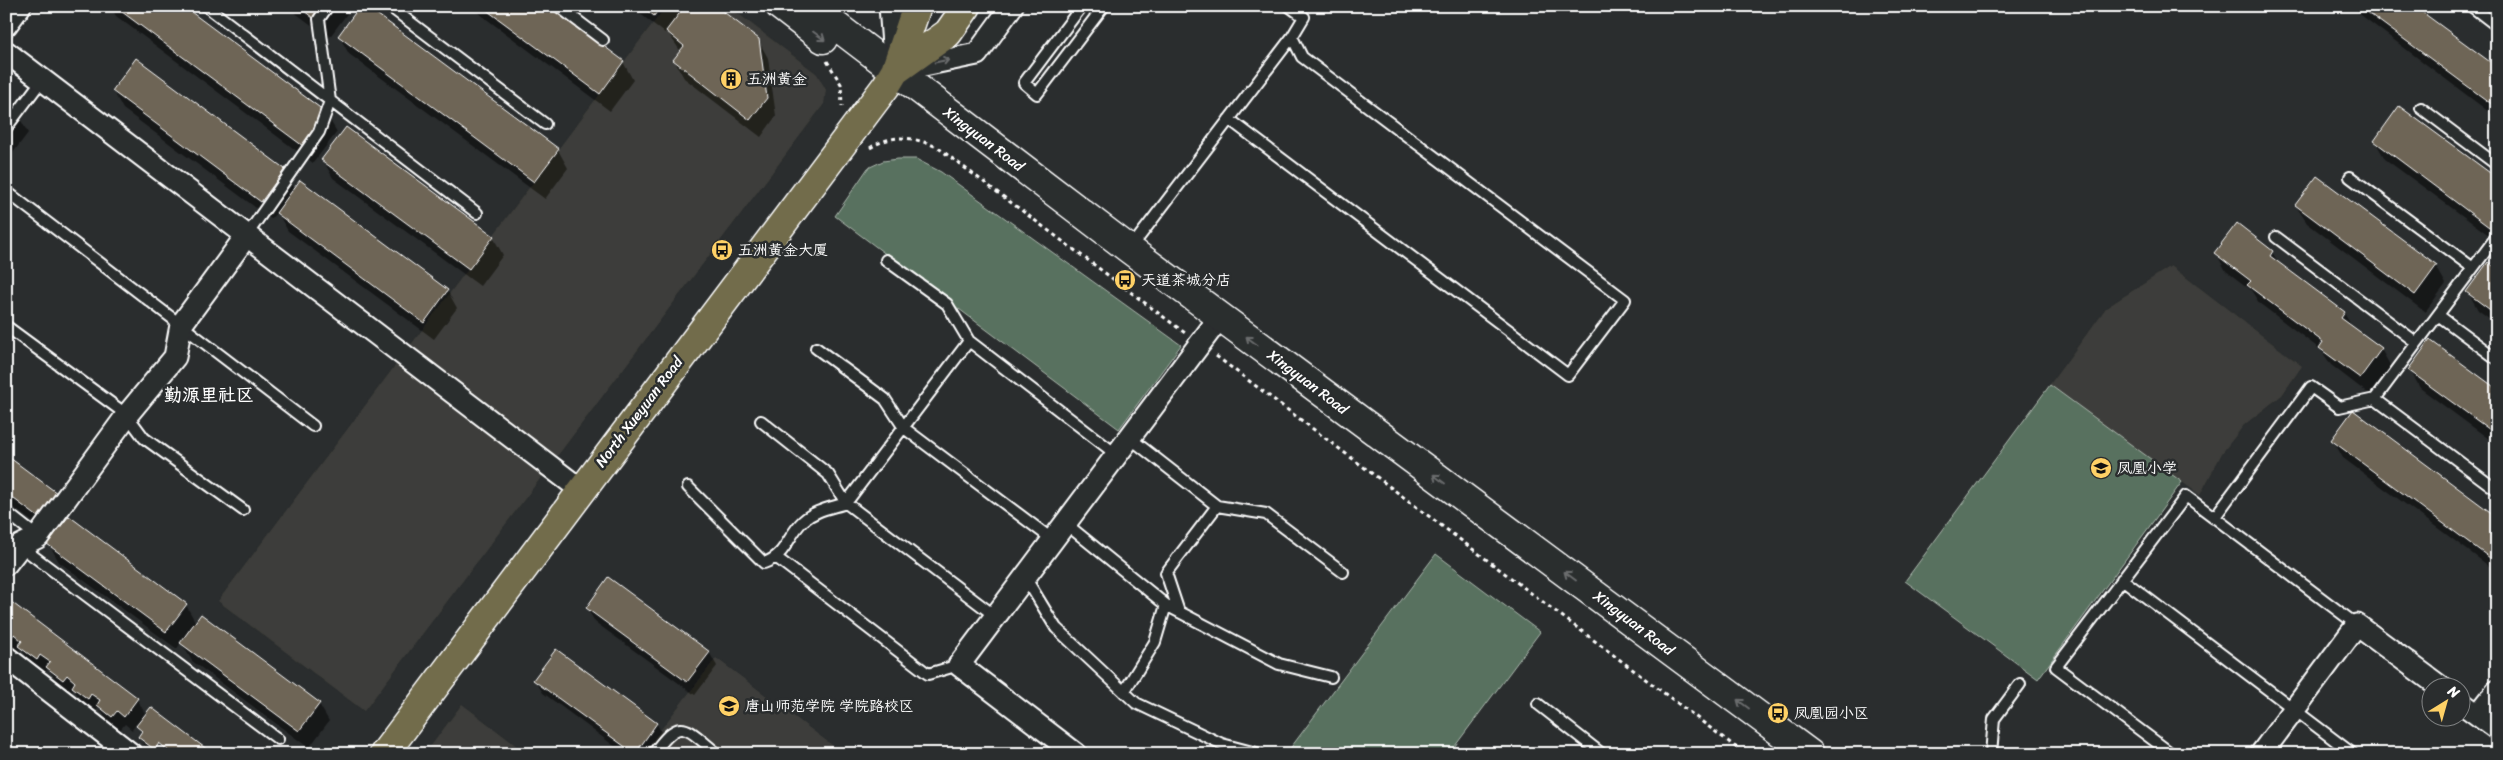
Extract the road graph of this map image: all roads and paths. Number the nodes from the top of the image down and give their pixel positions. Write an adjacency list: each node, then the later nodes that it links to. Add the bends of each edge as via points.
1 (20, 6): 16 (street)
2 (206, 6): 23 (lane)
3 (328, 6): 23 (lane, via 319,19)
4 (389, 6): 26 (lane)
5 (558, 6): 19 (lane)
6 (780, 6): 21 (main road, Xingyuan Road, one-way to 21)
7 (810, 6): 21 (main road, Xingyuan Road)
8 (890, 6): 21 (street)
9 (917, 6): 21 (main road, North Xueyuan Road)
10 (967, 6): 21 (main road, North Xueyuan Road, via 948,33)
11 (1012, 6): 21 (street, one-way to 11, via 977,54)
12 (1082, 6): 13 (lane, via 1024,83 1037,94)
13 (1104, 6)
14 (1289, 6): 18 (lane, via 1304,17)
15 (2471, 6): 17 (lane)
16 (6, 25)
17 (2497, 26)
18 (1292, 37): 25 (lane); 25 (lane, via 1302,57 1625,300 1568,375)
19 (603, 40)
20 (6, 52): 22 (street)
21 (890, 79): 36 (main road, Xingyuan Road); 42 (main road, Xingyuan Road); 55 (main road, North Xueyuan Road)
22 (42, 80): 27 (lane); 33 (street)
23 (330, 101): 32 (lane); 33 (lane, via 319,132)
24 (2421, 108): 29 (lane)
25 (1229, 119): 36 (lane)
26 (545, 124)
27 (6, 128)
28 (914, 138): 42 (path, via 937,147)
29 (2497, 164)
30 (2350, 177): 38 (lane)
31 (6, 191): 40 (lane)
32 (478, 213)
33 (247, 235): 40 (street); 55 (street)
34 (2276, 237): 44 (lane)
35 (2496, 239): 38 (lane)
36 (1129, 249): 42 (main road, Xingyuan Road)
37 (886, 260): 43 (lane, via 947,304)
38 (2473, 268): 39 (lane)
39 (2438, 315): 44 (lane); 46 (lane)
40 (181, 325): 48 (street, via 175,357); 50 (lane)
41 (6, 326): 48 (lane)
42 (1210, 331): 52 (street); 94 (path); 95 (main road, Xingyuan Road); 96 (main road, Xingyuan Road, one-way to 42)
43 (969, 341): 51 (lane); 53 (lane)
44 (2416, 343): 47 (lane)
45 (816, 348): 51 (lane, via 885,399)
46 (2497, 359)
47 (2375, 399): 56 (lane); 61 (lane, via 2339,407 2311,387)
48 (127, 415): 59 (lane, via 144,438); 64 (street)
49 (761, 420): 57 (lane, via 828,474)
50 (313, 426)
51 (904, 428): 57 (lane); 63 (lane)
52 (1130, 438): 53 (street); 58 (lane)
53 (1117, 455): 62 (street)
54 (688, 487): 65 (lane, via 764,563)
55 (581, 490): 88 (main road, North Xueyuan Road)
56 (2497, 490)
57 (846, 503): 65 (lane, via 814,513 802,522); 72 (lane)
58 (1217, 506): 67 (lane, via 1266,514); 71 (lane, via 1166,573)
59 (243, 510)
60 (6, 512): 64 (lane)
61 (2214, 518): 69 (lane, via 2186,496); 73 (lane)
62 (1066, 523): 63 (street); 70 (lane)
63 (1053, 540): 68 (street)
64 (29, 541): 66 (street); 86 (lane)
65 (777, 558): 75 (lane, via 928,674)
66 (6, 564)
67 (1343, 572)
68 (1025, 577): 72 (street); 80 (lane, via 1056,628)
69 (2122, 579): 82 (lane); 98 (lane, via 2056,666)
70 (1166, 605): 71 (lane); 80 (lane, via 1155,642)
71 (1179, 612): 76 (lane, via 1279,664)
72 (995, 616): 75 (street)
73 (2358, 625): 77 (street); 82 (street)
74 (6, 657): 87 (street)
75 (959, 665): 91 (street)
76 (1331, 677)
77 (2429, 678)
78 (2020, 684): 97 (lane, via 1994,719)
79 (2497, 691): 84 (street)
80 (1124, 692): 92 (lane, via 1136,704 1222,744)
81 (1538, 704): 93 (lane)
82 (2294, 709): 99 (street); 100 (lane)
83 (2470, 709): 84 (street)
84 (2478, 715): 85 (street)
85 (2497, 729)
86 (278, 740)
87 (119, 748)
88 (384, 754)
89 (653, 754): 90 (lane, via 675,729 686,729)
90 (718, 754)
91 (1076, 754)
92 (1260, 754)
93 (1602, 754)
94 (1745, 754)
95 (1779, 754)
96 (1810, 754)
97 (1991, 754)
98 (2172, 754)
99 (2261, 754)
100 (2353, 754)

